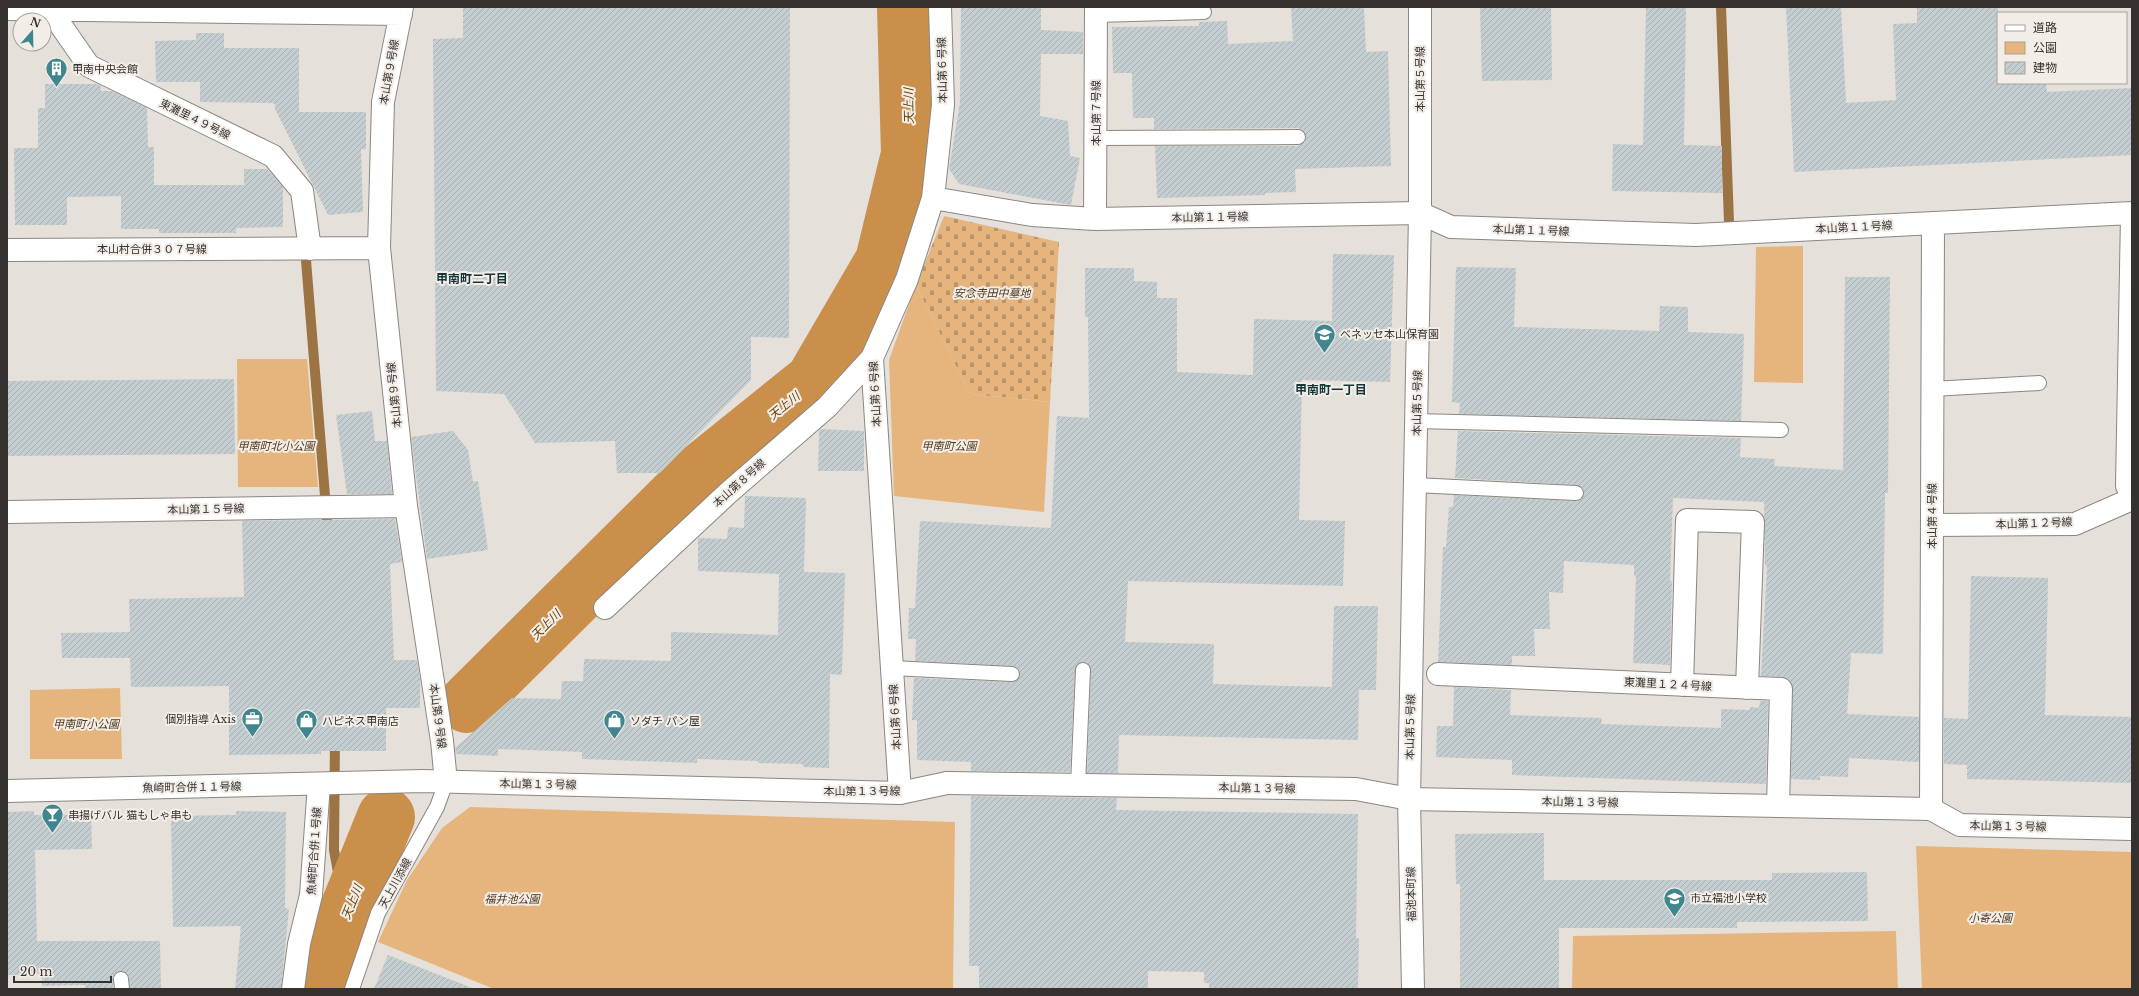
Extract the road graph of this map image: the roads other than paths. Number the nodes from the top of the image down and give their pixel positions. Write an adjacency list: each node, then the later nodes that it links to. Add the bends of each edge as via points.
1 (940, 7): 11 (street, 本山第６号線, via 943,105)
2 (1420, 7): 12 (street, 本山第５号線)
3 (49, 8): 4 (street); 5 (street); 16 (street, 東灘里４９号線, via 89,66 273,156 302,191)
4 (7, 9)
5 (159, 9): 6 (street)
6 (401, 10): 17 (street, 本山第９号線, via 383,102)
7 (1096, 11): 8 (lane); 10 (street, 本山第７号線)
8 (1204, 12)
9 (1298, 137): 10 (lane)
10 (1095, 138): 14 (street, 本山第７号線)
11 (933, 198): 14 (street, 本山第１１号線, via 1032,215); 19 (street, 本山第６号線, via 907,280)
12 (1420, 213): 14 (street, 本山第１１号線); 15 (street, 本山第１１号線, via 1451,227 1696,235); 22 (street, 本山第５号線)
13 (2132, 214): 15 (street, 本山第１１号線); 26 (street, via 2127,486)
14 (1095, 220)
15 (1933, 223): 21 (street, 本山第４号線)
16 (304, 248): 17 (street, 本山村合併３０７号線); 18 (street, 本山村合併３０７号線)
17 (379, 248): 28 (street, 本山第９号線)
18 (7, 250)
19 (872, 358): 31 (street, 本山第８号線, via 827,407 728,493); 32 (street, 本山第６号線)
20 (2039, 383): 21 (lane)
21 (1932, 389): 30 (street, 本山第４号線)
22 (1416, 421): 23 (lane); 24 (street, 本山第５号線)
23 (1781, 430)
24 (1415, 486): 25 (lane); 44 (street, 本山第５号線)
25 (1576, 492)
26 (2132, 493)
27 (2132, 499): 30 (street, 本山第１２号線, via 2075,524)
28 (406, 506): 29 (street, 本山第１５号線); 39 (street, 本山第９号線)
29 (7, 512)
30 (1932, 525): 46 (street, 本山第４号線)
31 (605, 608)
32 (892, 668): 34 (lane); 43 (street, 本山第６号線)
33 (1083, 670): 41 (lane)
34 (1012, 674)
35 (1438, 674): 36 (street, 東灘里１２４号線)
36 (1682, 685): 37 (street, 東灘里１２４号線); 37 (street, via 1687,520 1753,522)
37 (1746, 688): 45 (street, 東灘里１２４号線, via 1781,689)
38 (377, 782): 39 (street, 本山第１３号線); 40 (street, 魚崎町合併１１号線)
39 (446, 782): 43 (street, 本山第１３号線); 49 (lane, 天上川添線, via 437,807 378,913)
40 (319, 784): 42 (street, 魚崎町合併１１号線); 48 (street, 魚崎町合併１号線, via 311,895 299,944)
41 (1078, 785): 43 (street, 本山第１３号線, via 946,783); 44 (street, 本山第１３号線, via 1356,790)
42 (7, 791)
43 (900, 792)
44 (1409, 799): 45 (street, 本山第１３号線); 50 (street, 福池本町線)
45 (1778, 806): 46 (street, 本山第１３号線)
46 (1931, 809): 47 (street, 本山第１３号線, via 1960,825)
47 (2132, 829)
48 (293, 989)
49 (352, 989)
50 (1413, 989)

